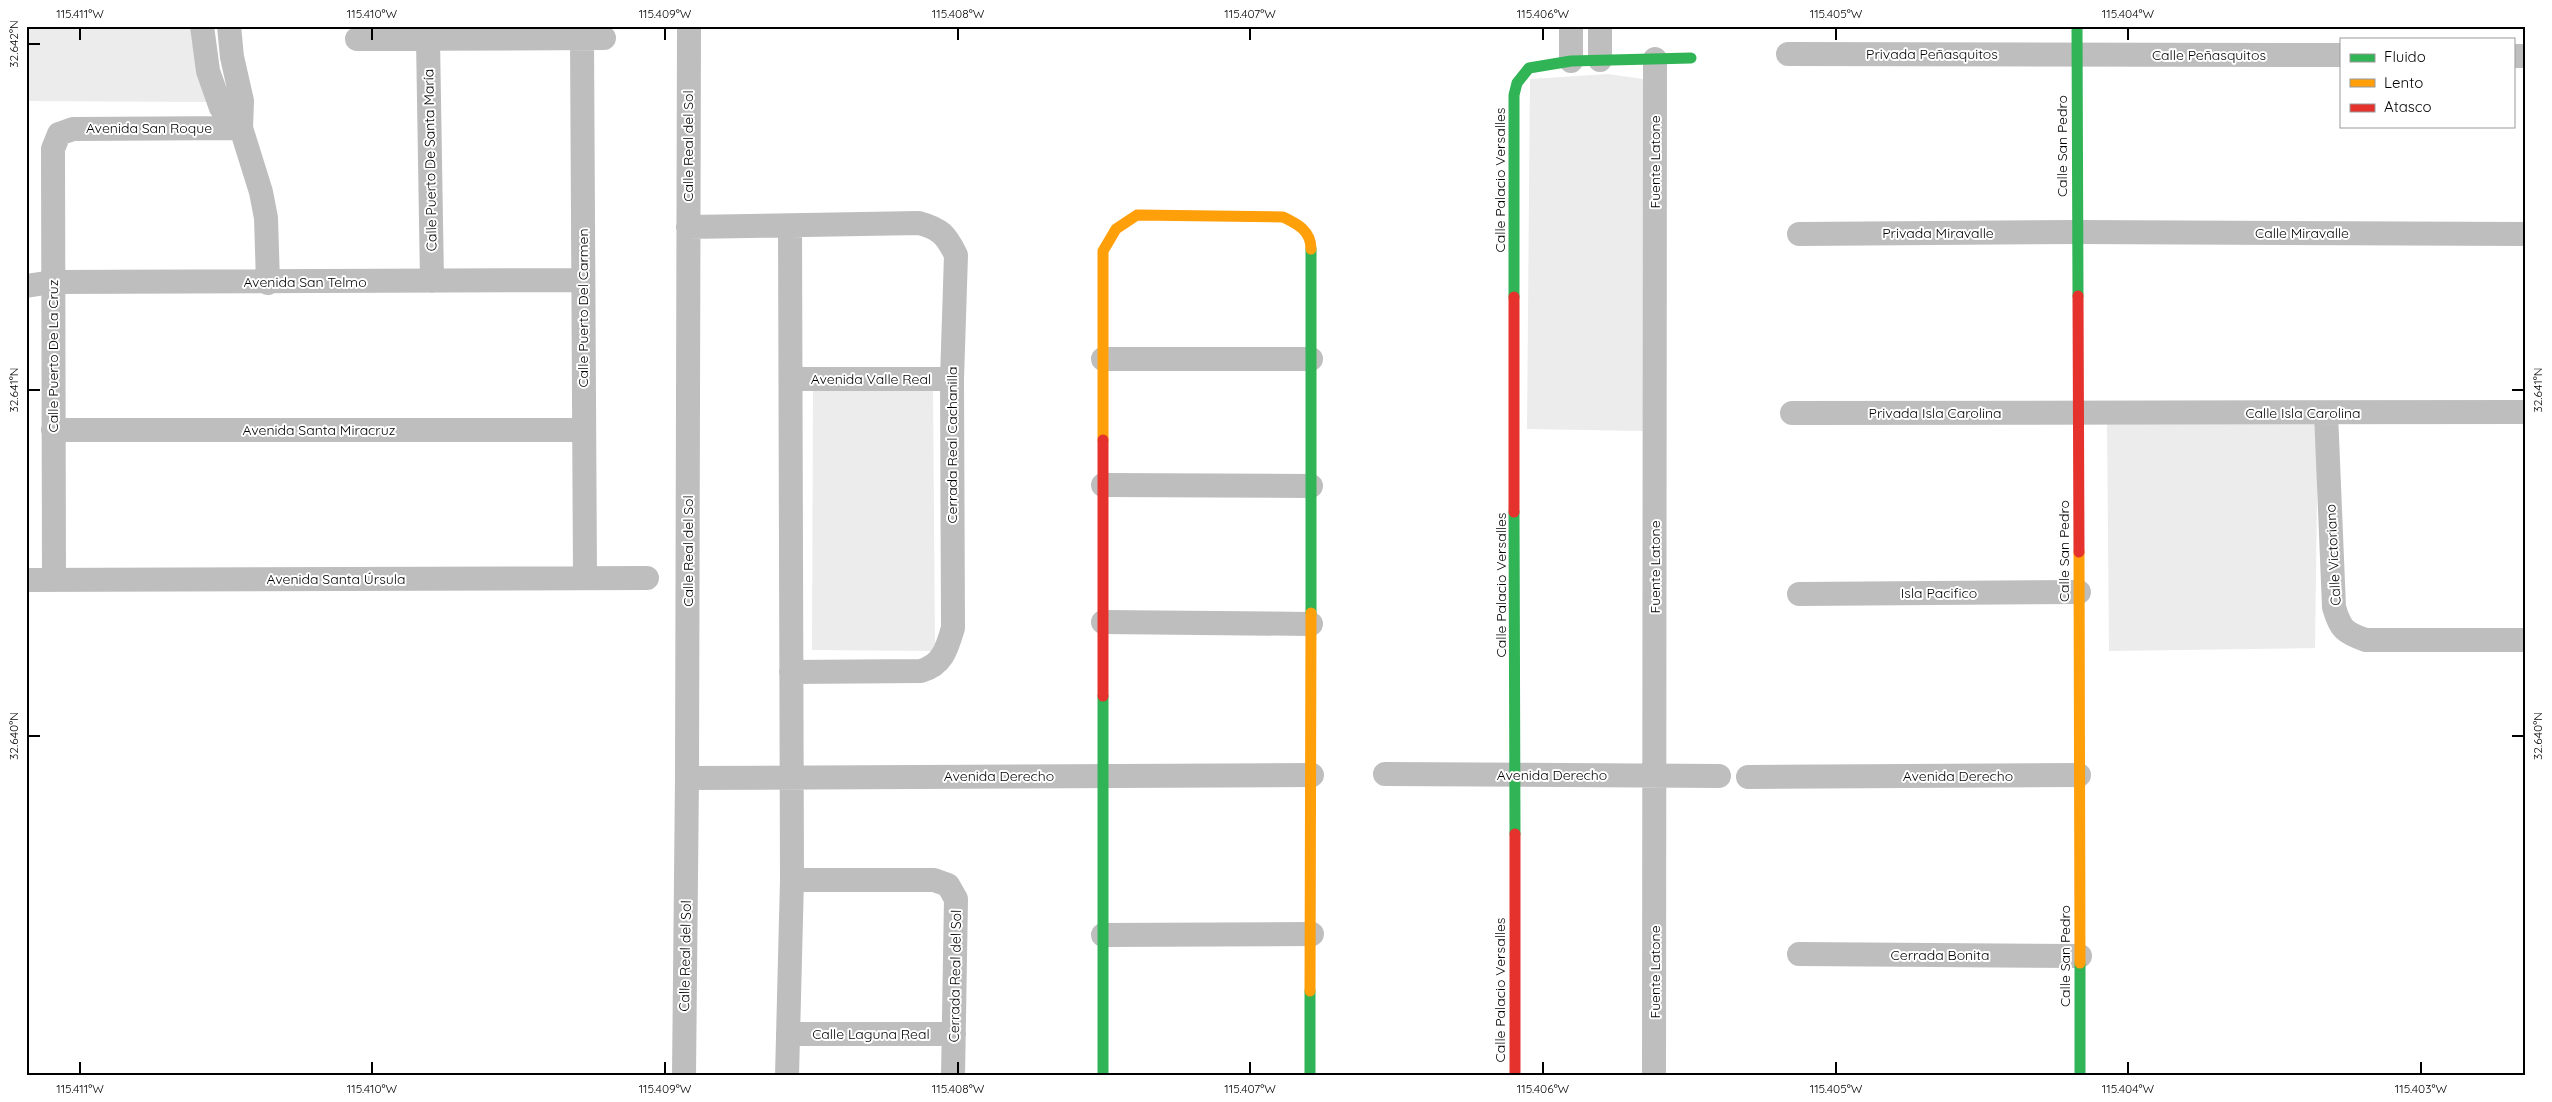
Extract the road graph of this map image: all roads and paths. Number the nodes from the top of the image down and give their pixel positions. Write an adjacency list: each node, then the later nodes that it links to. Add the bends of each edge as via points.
1 (202, 26): 16 (street, via 208,71 221,108)
2 (229, 26): 16 (street, via 242,101)
3 (688, 26): 19 (street, Calle Real del Sol)
4 (1571, 26): 15 (street)
5 (1600, 26): 14 (street)
6 (2077, 26): 10 (street, Calle San Pedro)
7 (357, 39): 8 (street)
8 (428, 39): 23 (street, Calle Puerto Del Carmen, via 593,38); 24 (street, Calle Puerto De Santa María)
9 (1788, 54): 10 (street, Privada Peñasquitos)
10 (2077, 55): 11 (street, Calle Peñasquitos); 20 (street, Calle San Pedro)
11 (2340, 55)
12 (1691, 58): 13 (street)
13 (1655, 59): 14 (street); 55 (street, Fuente Latone)
14 (1600, 60): 15 (street)
15 (1572, 61): 52 (street, Calle Palacio Versalles, via 1529,68 1517,83 1514,94)
16 (241, 128): 17 (street, Avenida San Roque, via 73,129); 26 (street, via 266,218)
17 (59, 134): 25 (street, Calle Puerto De La Cruz, via 53,149)
18 (790, 226): 19 (street, Cerrada Real Cachanilla); 30 (street); 31 (street, Cerrada Real Cachanilla, via 918,223 933,227 948,237 956,255)
19 (688, 227): 59 (street, Calle Real del Sol)
20 (2078, 232): 21 (street, Privada Miravalle); 22 (street, Calle Miravalle); 34 (street, Calle San Pedro)
21 (1800, 234)
22 (2526, 234)
23 (583, 280): 24 (street, Avenida San Telmo); 37 (street, Calle Puerto Del Carmen)
24 (432, 281): 26 (street, Avenida San Telmo)
25 (52, 282): 26 (street, Avenida San Telmo); 27 (street, Avenida San Telmo); 36 (street, Calle Puerto De La Cruz)
26 (268, 283)
27 (26, 286)
28 (1103, 359): 29 (street); 29 (street, via 1103,251 1106,240 1117,226 1137,215 1284,217 1302,226 1311,242); 38 (street)
29 (1311, 359): 39 (street)
30 (791, 378): 31 (street, Avenida Valle Real); 49 (street)
31 (952, 379): 49 (street, Cerrada Real Cachanilla, via 953,628 944,654 940,661 921,671)
32 (2526, 412): 35 (street, Calle Isla Carolina)
33 (1792, 413): 34 (street, Privada Isla Carolina)
34 (2079, 413): 35 (street, Calle Isla Carolina); 44 (street, Calle San Pedro)
35 (2326, 413): 48 (street, Calle Victoriano, via 2334,607 2339,624 2348,634 2366,640)
36 (53, 430): 37 (street, Avenida Santa Miracruz); 43 (street, Calle Puerto De La Cruz)
37 (584, 430): 40 (street, Calle Puerto Del Carmen)
38 (1103, 485): 39 (street); 46 (street)
39 (1311, 486): 47 (street)
40 (586, 578): 41 (street, Avenida Santa Úrsula); 43 (street, Avenida Santa Úrsula)
41 (647, 578)
42 (26, 580): 43 (street, Avenida Santa Úrsula)
43 (54, 580)
44 (2079, 592): 45 (street, Isla Pacifico); 53 (street, Calle San Pedro)
45 (1799, 594)
46 (1103, 622): 47 (street); 54 (street)
47 (1311, 624): 51 (street)
48 (2526, 640)
49 (791, 672): 57 (street)
50 (1385, 774): 52 (street, Avenida Derecho)
51 (1312, 775): 54 (street, Avenida Derecho); 61 (street)
52 (1516, 775): 55 (street, Avenida Derecho); 72 (street, Calle Palacio Versalles)
53 (2079, 775): 58 (street, Avenida Derecho); 64 (street, Calle San Pedro)
54 (1103, 776): 57 (street, Avenida Derecho); 62 (street)
55 (1655, 776): 56 (street, Avenida Derecho); 73 (street, Fuente Latone)
56 (1719, 776)
57 (792, 777): 59 (street, Avenida Derecho); 60 (street)
58 (1748, 777)
59 (687, 778): 67 (street, Calle Real del Sol)
60 (792, 880): 65 (street); 66 (street, Cerrada Real del Sol, via 934,880 948,885 956,900)
61 (1312, 934): 62 (street); 71 (street)
62 (1103, 935): 70 (street)
63 (1800, 954): 64 (street, Cerrada Bonita)
64 (2080, 956): 74 (street, Calle San Pedro)
65 (788, 1034): 66 (street, Calle Laguna Real); 68 (street)
66 (954, 1034): 69 (street, Cerrada Real del Sol)
67 (684, 1076)
68 (787, 1076)
69 (953, 1076)
70 (1103, 1076)
71 (1310, 1076)
72 (1515, 1076)
73 (1654, 1076)
74 (2080, 1076)

